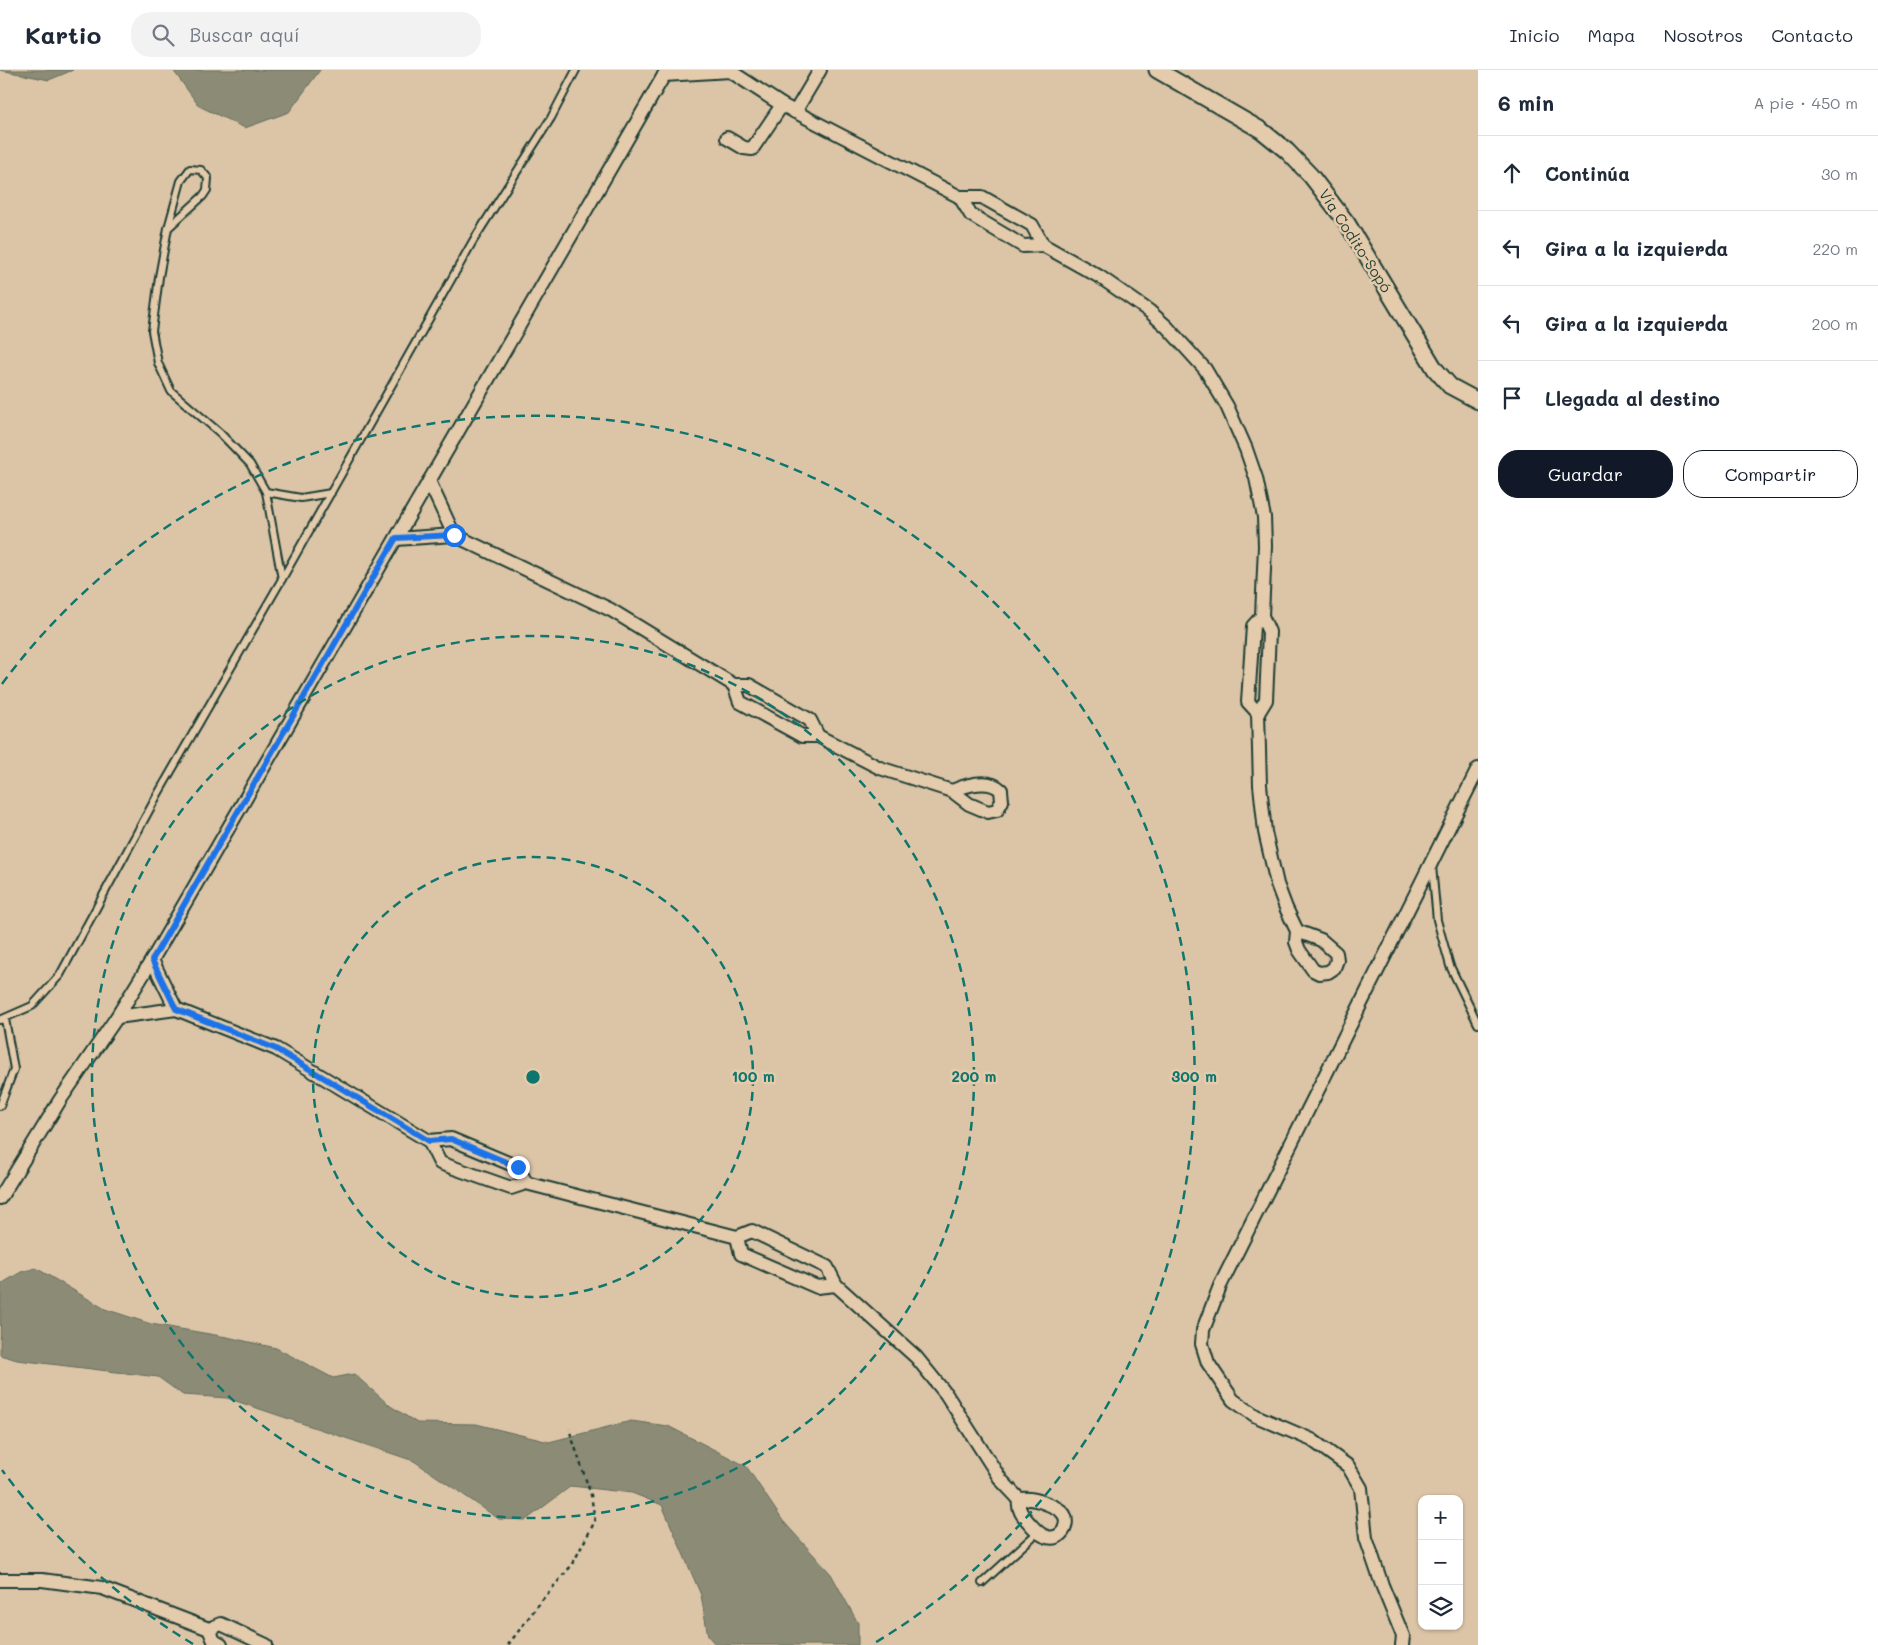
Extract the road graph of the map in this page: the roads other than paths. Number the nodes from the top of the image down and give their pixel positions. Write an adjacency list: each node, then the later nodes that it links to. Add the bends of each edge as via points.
1 (576, 70): 15 (lane, via 551,118 473,241)
2 (820, 70): 7 (street)
3 (1158, 70): 12 (street, Vía Codito-Sopó, via 1261,130 1288,151 1347,223 1435,368 1450,386)
4 (730, 71): 5 (street); 6 (street)
5 (665, 72): 13 (street)
6 (782, 105): 7 (street); 8 (street, via 752,149)
7 (795, 112): 9 (street)
8 (727, 138)
9 (960, 197): 11 (street, via 971,216 1023,246); 11 (street, via 982,196 1032,225)
10 (168, 228): 10 (lane, via 181,181 190,169 200,170 208,178 207,190); 14 (lane, via 152,331 158,363 171,392 250,464)
11 (1043, 245): 19 (street, via 1100,277 1149,311 1205,369 1233,420 1256,478 1264,517)
12 (1477, 398)
13 (429, 481): 16 (street); 17 (street)
14 (266, 492): 15 (lane, via 301,498); 18 (lane)
15 (331, 493): 18 (lane)
16 (454, 535): 17 (street); 20 (street, via 611,610)
17 (396, 538): 27 (street)
18 (282, 579): 30 (lane, via 158,794 60,975 32,1006)
19 (1262, 616): 21 (street, via 1269,632 1266,700); 21 (street, via 1253,626 1248,702)
20 (734, 686): 22 (street, via 749,686 810,720); 22 (street, via 740,702 802,736)
21 (1258, 713): 26 (street, via 1260,785 1266,832 1277,884)
22 (818, 736): 24 (street, via 880,768)
23 (1478, 769): 25 (street)
24 (952, 791)
25 (1431, 863): 31 (lane, via 1437,920 1450,966); 45 (street, via 1220,1286 1203,1330 1202,1344 1208,1363 1233,1400 1256,1416 1312,1440 1348,1466 1361,1488 1366,1538 1403,1636)
26 (1297, 931)
27 (152, 960): 28 (street); 29 (street)
28 (176, 1009): 29 (street); 33 (street, via 276,1049)
29 (117, 1017): 35 (street, via 60,1100)
30 (2, 1020): 32 (lane, via 14,1069)
31 (1478, 1024)
32 (0, 1106)
33 (429, 1141): 34 (street, via 451,1139 518,1167); 34 (street, via 440,1163 511,1188)
34 (526, 1183): 36 (street)
35 (0, 1198)
36 (737, 1237): 37 (street, via 741,1254 817,1287); 37 (street, via 752,1231 827,1267)
37 (836, 1285): 38 (street, via 916,1357 946,1394 1001,1480)
38 (1019, 1499): 39 (street, via 1020,1512); 39 (street, via 1041,1501 1063,1512 1065,1525 1058,1536 1047,1538)
39 (1037, 1532): 41 (lane)
40 (0, 1580): 42 (street, via 42,1580 102,1588)
41 (982, 1583)
42 (209, 1629): 43 (street, via 214,1641); 44 (street, via 221,1624)
43 (222, 1645)
44 (266, 1645)
45 (1402, 1645)

